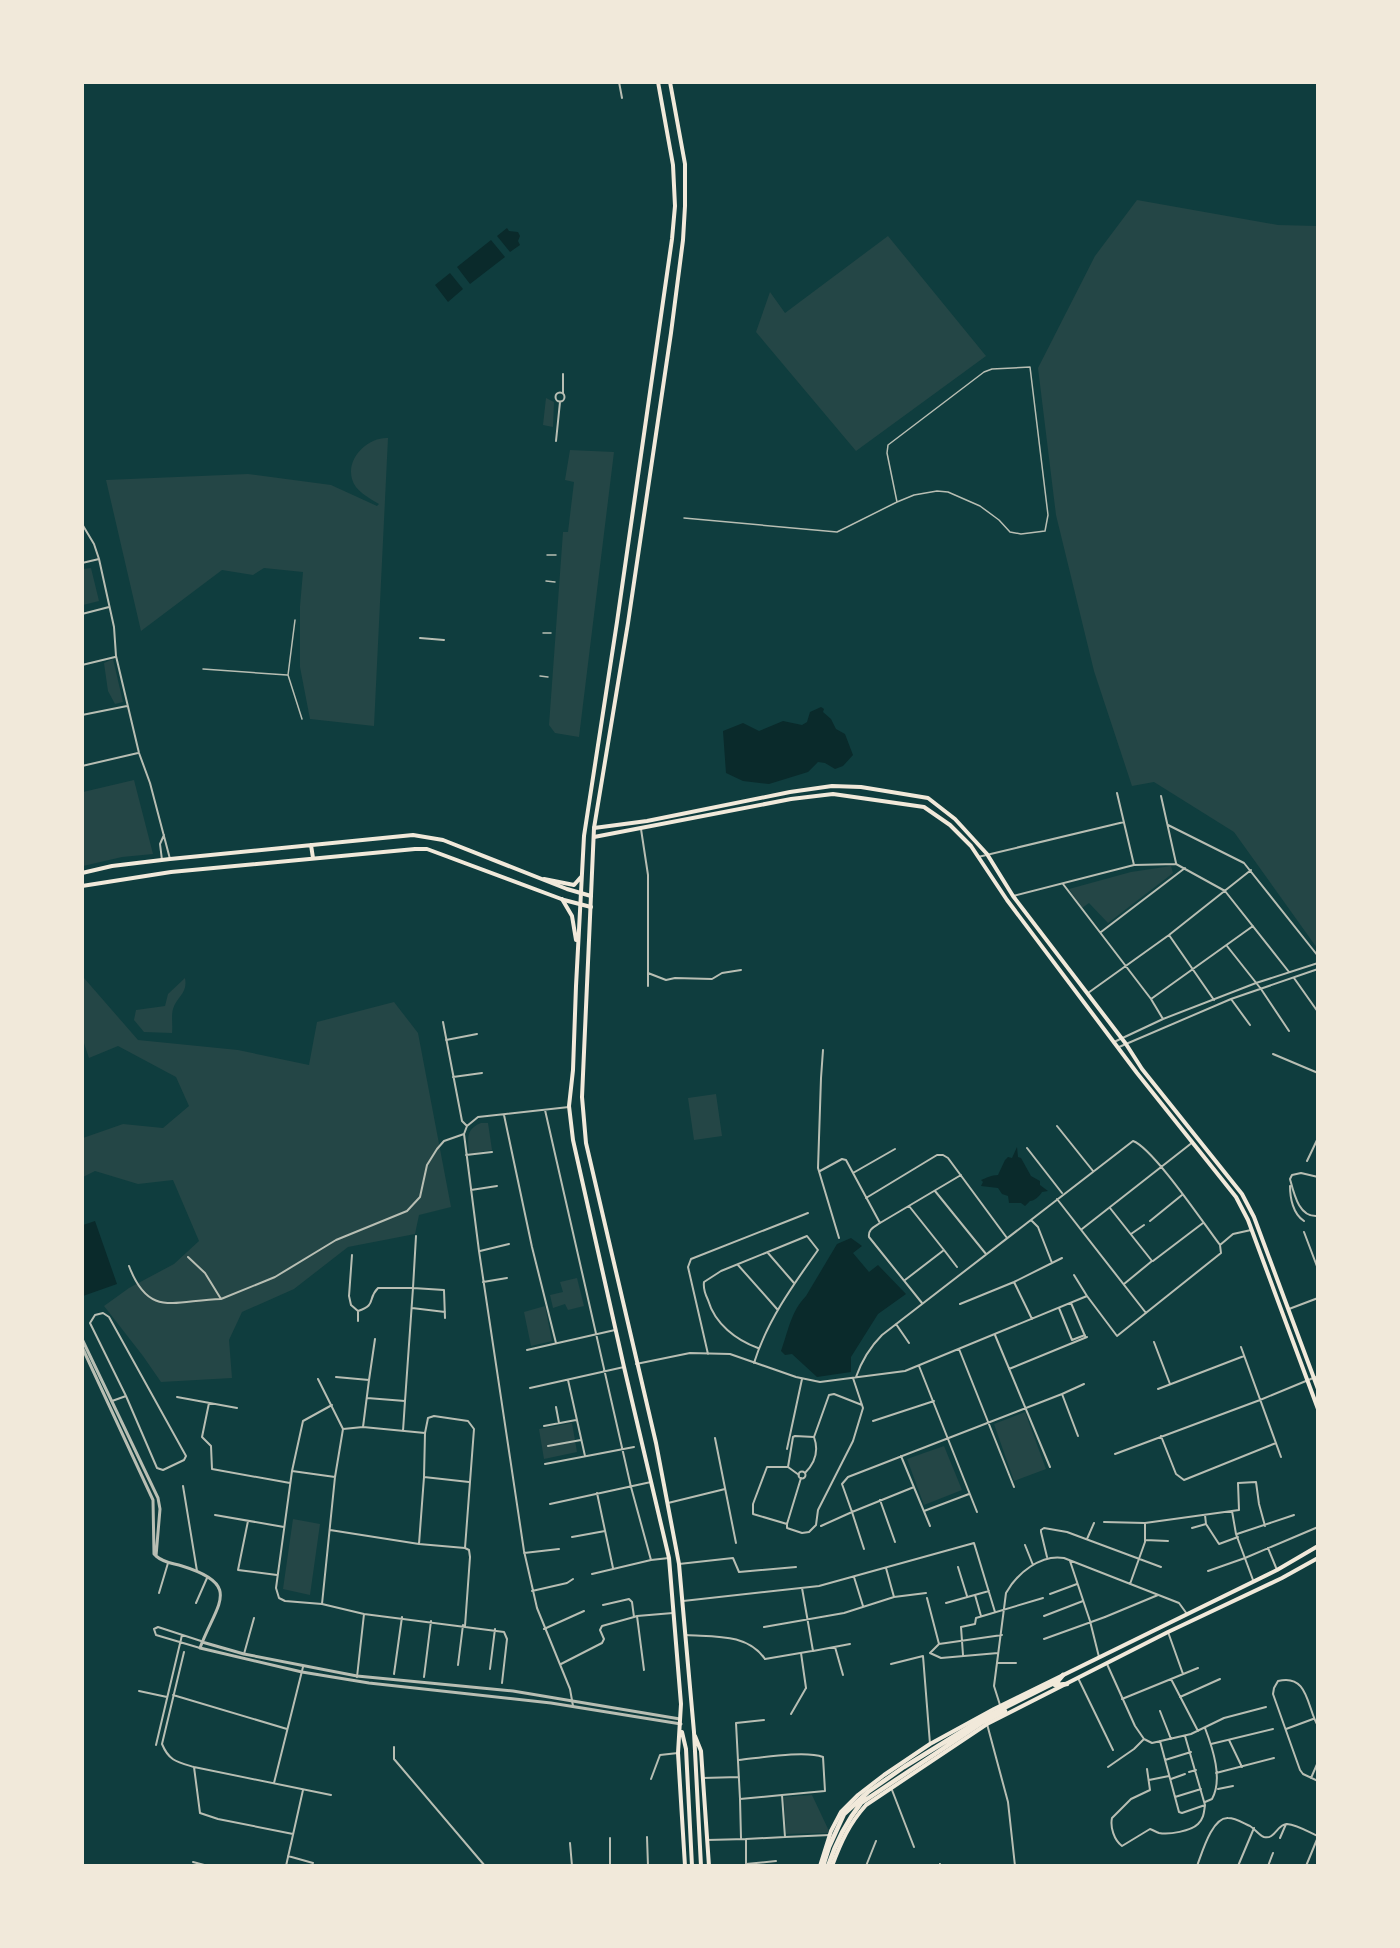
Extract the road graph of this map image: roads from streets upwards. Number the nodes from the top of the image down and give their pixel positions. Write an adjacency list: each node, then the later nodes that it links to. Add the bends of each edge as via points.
1 (619, 82): 4 (street)
2 (658, 82): 5 (main road, via 673,165 675,206)
3 (670, 82): 6 (main road, via 685,164 685,206)
4 (622, 98)
5 (656, 355): 6 (main road); 45 (main road, via 589,793)
6 (667, 357): 30 (main road)
7 (563, 374): 8 (street)
8 (563, 393): 9 (street, via 565,399); 9 (street, via 556,397)
9 (560, 402): 10 (street)
10 (556, 441)
11 (82, 524): 12 (street)
12 (99, 559): 13 (street); 14 (street)
13 (82, 563)
14 (109, 607): 15 (street); 18 (street)
15 (82, 614)
16 (420, 638): 17 (street)
17 (444, 640)
18 (116, 657): 19 (street); 20 (street)
19 (82, 665)
20 (128, 705): 21 (street); 22 (street)
21 (82, 715)
22 (139, 753): 23 (street); 32 (street)
23 (82, 766)
24 (1117, 793): 28 (street)
25 (922, 796): 27 (street); 30 (main road, via 832,786); 35 (main road, via 955,819)
26 (1161, 796): 29 (street)
27 (919, 805): 31 (main road, via 832,794); 36 (main road, via 950,825)
28 (1124, 822): 35 (street); 41 (street)
29 (1168, 825): 40 (street); 43 (street)
30 (594, 828): 33 (main road)
31 (641, 829): 33 (main road); 68 (street, via 648,875)
32 (164, 835): 38 (street); 39 (street, via 160,844)
33 (594, 837): 51 (main road)
34 (311, 845): 37 (main road); 38 (main road); 46 (main road, via 427,836)
35 (987, 854): 36 (street); 52 (main road)
36 (978, 857): 85 (main road)
37 (313, 858): 48 (main road, via 139,876); 53 (main road, via 427,849)
38 (170, 859): 39 (main road)
39 (162, 860): 44 (main road)
40 (1176, 864): 41 (street); 42 (street)
41 (1134, 865): 47 (street)
42 (1185, 868): 49 (street); 57 (street)
43 (1251, 870): 49 (street); 61 (street)
44 (82, 873)
45 (582, 876): 46 (main road, via 574,885); 50 (main road)
46 (544, 879): 50 (main road)
47 (1063, 885): 52 (street); 57 (street)
48 (82, 886)
49 (1225, 891): 56 (street); 58 (street)
50 (580, 894): 51 (main road); 54 (main road)
51 (591, 896): 55 (main road)
52 (1013, 896): 73 (main road)
53 (562, 899): 54 (main road); 60 (main road, via 572,916)
54 (579, 904): 55 (main road); 60 (main road)
55 (591, 907): 94 (main road)
56 (1253, 926): 59 (street); 67 (street)
57 (1100, 932): 63 (street)
58 (1169, 935): 63 (street); 64 (street)
59 (1226, 945): 64 (street); 70 (street)
60 (577, 950): 93 (main road)
61 (1317, 957)
62 (1317, 963): 67 (street)
63 (1125, 966): 73 (street); 74 (street)
64 (1193, 968): 74 (street); 76 (street)
65 (1317, 969): 69 (street)
66 (741, 970): 68 (street, via 712,979 666,980)
67 (1289, 972): 70 (street)
68 (648, 973): 71 (street)
69 (1294, 978): 72 (street); 77 (street)
70 (1256, 983): 72 (street); 76 (street)
71 (648, 986)
72 (1261, 989): 75 (street); 81 (street)
73 (1087, 994): 83 (main road)
74 (1151, 999): 78 (street)
75 (1231, 999): 80 (street); 86 (street)
76 (1214, 1000): 78 (street)
77 (1317, 1012)
78 (1163, 1019): 83 (street)
79 (443, 1022): 84 (street)
80 (1250, 1026)
81 (1289, 1031)
82 (477, 1034): 84 (street)
83 (1121, 1038): 85 (street); 86 (main road)
84 (446, 1040): 92 (street)
85 (1114, 1042): 87 (main road)
86 (1126, 1044): 87 (street); 173 (main road, via 1245,1200)
87 (1118, 1048): 104 (main road)
88 (824, 1050): 111 (street)
89 (1273, 1054): 90 (street)
90 (1317, 1072)
91 (482, 1073): 92 (street)
92 (453, 1077): 100 (street, via 462,1121)
93 (572, 1080): 94 (main road); 95 (main road)
94 (583, 1081): 96 (main road)
95 (572, 1086): 96 (main road); 97 (main road)
96 (583, 1087): 198 (main road, via 586,1143)
97 (569, 1107): 98 (street); 181 (main road)
98 (545, 1110): 99 (street); 182 (street)
99 (503, 1114): 100 (street, via 478,1117); 188 (street)
100 (467, 1126): 102 (street)
101 (1057, 1126): 112 (street)
102 (464, 1134): 108 (street); 166 (street, via 444,1141 437,1149 427,1165 420,1197 407,1211 336,1240 275,1278)
103 (1317, 1138): 109 (street)
104 (1193, 1142): 110 (street); 135 (main road, via 1236,1197)
105 (1027, 1148): 120 (street)
106 (895, 1149): 113 (street)
107 (492, 1152): 108 (street)
108 (466, 1155): 118 (street)
109 (1307, 1161)
110 (1161, 1167): 112 (street, via 1139,1143 1132,1141); 121 (street); 125 (street)
111 (820, 1171): 113 (street, via 844,1159); 139 (street)
112 (1093, 1171): 120 (street)
113 (853, 1173): 122 (street)
114 (961, 1175): 119 (street); 122 (street, via 948,1158 940,1155); 140 (street)
115 (1317, 1177): 116 (street, via 1297,1173 1290,1177)
116 (1291, 1183): 127 (street, via 1302,1212); 130 (street, via 1292,1202)
117 (497, 1186): 118 (street)
118 (471, 1190): 144 (street)
119 (935, 1191): 124 (street); 147 (street)
120 (1063, 1194): 123 (street)
121 (1182, 1196): 129 (street); 132 (street)
122 (866, 1198): 131 (street)
123 (1057, 1199): 128 (street); 134 (street)
124 (909, 1206): 131 (street); 143 (street)
125 (1110, 1208): 134 (street); 137 (street)
126 (808, 1213): 195 (street, via 692,1259 688,1267)
127 (1317, 1216)
128 (1031, 1219): 140 (street); 151 (street)
129 (1150, 1221)
130 (1304, 1221)
131 (880, 1223): 158 (street, via 871,1229 869,1237)
132 (1203, 1223): 142 (street); 150 (street)
133 (1144, 1225): 137 (street)
134 (1081, 1229): 162 (street)
135 (1251, 1230): 142 (street, via 1233,1234); 211 (main road)
136 (1304, 1232): 155 (street)
137 (1131, 1234): 150 (street)
138 (416, 1236): 163 (street)
139 (839, 1238)
140 (1007, 1238): 147 (street)
141 (510, 1244): 144 (street)
142 (1220, 1245): 176 (street, via 1221,1252)
143 (944, 1250): 154 (street); 158 (street)
144 (479, 1251): 159 (street)
145 (768, 1253): 152 (street); 161 (street); 161 (street, via 806,1236 817,1246)
146 (352, 1255): 174 (street, via 349,1296)
147 (986, 1255): 168 (street)
148 (189, 1257): 166 (street)
149 (1062, 1258): 151 (street)
150 (1152, 1261): 162 (street)
151 (1053, 1263): 160 (street)
152 (738, 1265): 172 (street); 192 (street, via 707,1278 703,1287 711,1311 724,1326 736,1338)
153 (129, 1266): 166 (street, via 138,1286 152,1300 168,1303)
154 (957, 1267)
155 (1317, 1269)
156 (1074, 1275): 164 (street)
157 (507, 1278): 159 (street)
158 (904, 1281): 168 (street)
159 (483, 1282): 312 (street)
160 (1014, 1282): 169 (street); 178 (street)
161 (794, 1283): 172 (street)
162 (1124, 1285): 176 (street)
163 (413, 1288): 170 (street); 174 (street, via 378,1288 369,1308); 175 (street, via 444,1290)
164 (1087, 1296): 167 (street); 176 (street, via 1117,1336)
165 (1317, 1298): 173 (street)
166 (221, 1299)
167 (1071, 1303): 171 (street); 184 (street)
168 (922, 1304): 180 (street)
169 (960, 1304)
170 (412, 1308): 175 (street); 223 (street)
171 (1059, 1308): 178 (street); 184 (street, via 1072,1340)
172 (777, 1309): 192 (street)
173 (1289, 1309): 206 (main road)
174 (358, 1311): 179 (street)
175 (445, 1312): 177 (street)
176 (1146, 1313)
177 (445, 1318)
178 (1032, 1319): 183 (street)
179 (358, 1321)
180 (896, 1324): 189 (street); 205 (street, via 871,1346)
181 (616, 1330): 182 (street); 200 (main road)
182 (596, 1334): 188 (street); 202 (street)
183 (995, 1335): 193 (street); 201 (street)
184 (1086, 1337): 201 (street)
185 (82, 1339): 225 (street)
186 (375, 1339): 209 (street)
187 (1154, 1342): 214 (street)
188 (556, 1343): 194 (street)
189 (909, 1343)
190 (82, 1347): 225 (street)
191 (1240, 1347): 196 (street)
192 (758, 1348): 197 (street)
193 (959, 1349): 199 (street); 235 (street)
194 (527, 1350)
195 (708, 1354): 197 (street, via 730,1354); 198 (street, via 690,1353)
196 (1244, 1356): 214 (street); 222 (street)
197 (754, 1363): 204 (street)
198 (636, 1364): 275 (main road)
199 (919, 1366): 205 (street); 224 (street)
200 (624, 1367): 202 (street); 265 (main road)
201 (1009, 1369): 230 (street)
202 (605, 1371): 210 (street); 251 (street)
203 (336, 1377): 209 (street)
204 (796, 1377): 208 (street); 212 (street)
205 (855, 1377): 208 (street, via 820,1382); 228 (street)
206 (1315, 1377): 211 (street); 217 (main road)
207 (318, 1379): 227 (street)
208 (802, 1379): 252 (street)
209 (369, 1380): 221 (street)
210 (568, 1380): 215 (street); 233 (street)
211 (1306, 1380): 222 (street); 232 (main road)
212 (795, 1383)
213 (1083, 1384): 219 (street)
214 (1170, 1384): 216 (street)
215 (530, 1388)
216 (1158, 1389)
217 (1317, 1389)
218 (125, 1394): 218 (street, via 157,1468 163,1470 184,1460 186,1456 109,1317 103,1313 95,1315 90,1323); 225 (street)
219 (1062, 1394): 230 (street); 242 (street)
220 (177, 1397): 226 (street)
221 (366, 1398): 223 (street); 238 (street)
222 (1260, 1400): 243 (street); 248 (street)
223 (405, 1401): 240 (street)
224 (934, 1401): 234 (street); 246 (street)
225 (111, 1402): 320 (street, via 158,1498 156,1554)
226 (209, 1403): 231 (street); 266 (street, via 202,1437 211,1446 212,1469)
227 (332, 1405): 239 (street); 260 (street, via 303,1421)
228 (862, 1405): 244 (street, via 829,1395); 288 (street, via 853,1441 824,1496 816,1525 802,1533 790,1531)
229 (556, 1407): 236 (street)
230 (1026, 1407): 235 (street); 259 (street)
231 (237, 1408)
232 (1317, 1408)
233 (576, 1420): 236 (street); 247 (street)
234 (873, 1421)
235 (988, 1422): 246 (street); 270 (street)
236 (559, 1423): 237 (street)
237 (544, 1426)
238 (363, 1427): 239 (street); 240 (street)
239 (343, 1429): 261 (street)
240 (403, 1431): 241 (street)
241 (425, 1433): 262 (street); 264 (street, via 428,1418 434,1416 470,1422 474,1428)
242 (1078, 1436)
243 (1161, 1436): 248 (street, via 1176,1474 1184,1480); 253 (street)
244 (814, 1437): 258 (street, via 793,1437); 263 (street, via 817,1446 812,1466 804,1478)
245 (715, 1438): 271 (street)
246 (947, 1438): 255 (street); 273 (street)
247 (581, 1440): 249 (street); 254 (street)
248 (1276, 1443): 256 (street)
249 (548, 1446)
250 (634, 1447): 251 (street)
251 (622, 1449): 254 (street); 268 (street)
252 (787, 1449)
253 (1114, 1454)
254 (585, 1456): 257 (street)
255 (901, 1456): 269 (street); 279 (street, via 848,1477 842,1484)
256 (1281, 1457)
257 (545, 1464)
258 (788, 1467): 263 (street); 288 (street, via 767,1467 753,1504 753,1514)
259 (1050, 1467)
260 (292, 1471): 261 (street); 266 (street)
261 (335, 1477): 296 (street)
262 (424, 1477): 264 (street); 305 (street)
263 (800, 1477): 288 (street)
264 (469, 1482): 309 (street)
265 (651, 1482): 268 (street); 314 (main road)
266 (290, 1484): 293 (street)
267 (183, 1486): 329 (street)
268 (631, 1487): 272 (street); 318 (street)
269 (914, 1487): 274 (street); 277 (street)
270 (1014, 1487)
271 (725, 1489): 275 (street); 304 (street)
272 (597, 1493): 276 (street); 297 (street)
273 (969, 1494): 277 (street); 280 (street)
274 (880, 1500): 279 (street); 303 (street)
275 (668, 1503): 321 (main road)
276 (550, 1504)
277 (924, 1511): 291 (street)
278 (1232, 1511): 282 (street); 292 (street, via 1239,1510 1238,1483 1256,1482); 298 (street)
279 (852, 1512): 290 (street); 311 (street)
280 (977, 1512)
281 (215, 1515): 284 (street)
282 (1205, 1515): 287 (street); 289 (street)
283 (1294, 1515): 292 (street)
284 (248, 1521): 293 (street); 333 (street, via 238,1570)
285 (1104, 1522): 287 (street)
286 (1094, 1523): 300 (street)
287 (1144, 1523): 301 (street)
288 (787, 1524)
289 (1206, 1524): 295 (street); 298 (street, via 1219,1544)
290 (821, 1526)
291 (930, 1526)
292 (1265, 1526): 298 (street)
293 (284, 1527): 333 (street)
294 (1317, 1527): 308 (street)
295 (1192, 1528)
296 (330, 1530): 305 (street); 355 (street)
297 (605, 1531): 299 (street); 324 (street)
298 (1237, 1536): 315 (street)
299 (572, 1537)
300 (1087, 1539): 313 (street, via 1044,1528 1041,1532); 317 (street)
301 (1145, 1540): 302 (street); 317 (street)
302 (1168, 1541)
303 (895, 1542)
304 (736, 1543)
305 (419, 1544): 309 (street)
306 (1025, 1545): 322 (street)
307 (1317, 1546): 328 (main road)
308 (1268, 1547): 315 (street); 328 (street)
309 (465, 1548): 372 (street, via 470,1557)
310 (559, 1549): 312 (street)
311 (864, 1549)
312 (524, 1553): 340 (street)
313 (1047, 1557): 319 (street); 322 (street)
314 (669, 1558): 318 (street); 361 (main road)
315 (1245, 1558): 330 (street); 336 (street)
316 (1317, 1558): 376 (main road)
317 (1139, 1559): 323 (street); 338 (street)
318 (651, 1560): 324 (street)
319 (1070, 1561): 337 (street); 338 (street)
320 (168, 1563): 329 (street); 342 (street)
321 (679, 1564): 325 (street, via 734,1558 739,1572); 351 (main road)
322 (1033, 1565): 358 (street, via 1012,1581 1006,1593)
323 (1161, 1567)
324 (613, 1568): 331 (street)
325 (796, 1568)
326 (886, 1568): 334 (street); 341 (street, via 974,1543); 347 (street)
327 (958, 1568): 348 (street)
328 (1277, 1570): 336 (main road)
329 (197, 1571): 332 (street)
330 (1208, 1571)
331 (592, 1574)
332 (208, 1575): 353 (street); 383 (street, via 222,1598)
333 (278, 1575): 355 (street, via 279,1598)
334 (854, 1577): 339 (street); 357 (street)
335 (573, 1579): 340 (street)
336 (1254, 1581): 363 (main road)
337 (1077, 1584): 344 (street); 352 (street)
338 (1130, 1584): 346 (street)
339 (802, 1588): 351 (street); 369 (street)
340 (532, 1591): 375 (street)
341 (989, 1591): 345 (street); 360 (street)
342 (159, 1593)
343 (926, 1593): 347 (street)
344 (1050, 1594)
345 (975, 1595): 348 (street); 364 (street)
346 (1158, 1595): 363 (street, via 1179,1603); 371 (street)
347 (894, 1597): 357 (street)
348 (968, 1597): 354 (street)
349 (927, 1598): 385 (street)
350 (1043, 1598): 358 (street)
351 (683, 1601): 378 (main road)
352 (1083, 1601): 365 (street); 371 (street)
353 (196, 1603)
354 (946, 1603)
355 (322, 1604): 362 (street)
356 (603, 1605): 367 (street, via 628,1599)
357 (863, 1607): 369 (street)
358 (1005, 1610): 360 (street); 379 (street)
359 (584, 1611): 375 (street)
360 (995, 1612): 364 (street)
361 (674, 1613): 367 (street); 437 (main road)
362 (364, 1614): 366 (street); 413 (street)
363 (1187, 1614): 396 (main road)
364 (981, 1616): 381 (street, via 975,1624 960,1628)
365 (1044, 1616)
366 (402, 1617): 370 (street); 408 (street)
367 (636, 1617): 399 (street, via 602,1626 602,1643); 406 (street)
368 (254, 1618): 393 (street)
369 (808, 1620): 373 (street); 388 (street)
370 (431, 1621): 372 (street); 412 (street)
371 (1090, 1621): 380 (street); 396 (street)
372 (464, 1625): 374 (street); 402 (street)
373 (764, 1627)
374 (495, 1629): 405 (street); 417 (street, via 507,1636)
375 (544, 1629): 399 (street)
376 (1168, 1632): 401 (main road); 409 (street)
377 (182, 1635): 382 (street); 382 (street, via 154,1629 156,1635); 383 (street)
378 (686, 1635): 390 (street, via 714,1635 747,1642 765,1659); 445 (main road)
379 (1002, 1635): 381 (street); 392 (street)
380 (1044, 1639)
381 (962, 1641): 385 (street); 394 (street)
382 (180, 1642): 387 (street); 422 (street)
383 (202, 1642): 387 (street); 393 (street)
384 (850, 1644): 386 (street)
385 (939, 1644): 391 (street)
386 (835, 1647): 388 (street); 410 (street)
387 (200, 1648): 407 (street)
388 (813, 1651): 390 (street)
389 (184, 1652): 421 (street)
390 (801, 1653): 431 (street, via 806,1688)
391 (930, 1653): 394 (street, via 941,1658); 395 (street)
392 (998, 1653): 394 (street); 397 (street)
393 (244, 1654): 403 (street)
394 (963, 1655)
395 (922, 1656): 400 (street); 451 (street)
396 (1100, 1657): 411 (main road)
397 (997, 1663): 398 (street); 427 (street, via 994,1686)
398 (1016, 1663)
399 (560, 1664): 425 (street)
400 (891, 1664)
401 (1107, 1664): 414 (main road); 424 (street)
402 (458, 1665)
403 (303, 1667): 407 (street); 413 (street)
404 (1198, 1668): 409 (street)
405 (490, 1669)
406 (644, 1670)
407 (302, 1672): 413 (street); 441 (street)
408 (394, 1674)
409 (1183, 1674): 415 (street)
410 (843, 1675)
411 (1063, 1675): 419 (highway); 427 (main road)
412 (424, 1677)
413 (357, 1678): 425 (street, via 513,1691); 426 (street)
414 (1078, 1678): 418 (main road); 455 (street)
415 (1171, 1679): 423 (street); 424 (street)
416 (1220, 1679): 423 (street)
417 (502, 1683)
418 (1067, 1684): 419 (highway); 438 (main road)
419 (1052, 1685): 518 (highway, via 982,1719 868,1792 844,1814); 519 (highway, via 983,1722 861,1803 836,1842)
420 (139, 1691): 422 (street)
421 (173, 1695): 441 (street); 462 (street, via 162,1744 166,1755)
422 (167, 1697): 453 (street)
423 (1180, 1697): 444 (street)
424 (1122, 1699): 447 (street)
425 (573, 1701): 426 (street); 430 (street)
426 (573, 1706): 433 (street)
427 (1000, 1706): 451 (main road)
428 (1266, 1707): 440 (street, via 1224,1718)
429 (1160, 1712): 448 (street)
430 (655, 1714): 432 (street); 433 (street)
431 (791, 1714)
432 (674, 1718): 436 (street); 437 (street)
433 (654, 1719): 436 (street)
434 (1313, 1719): 439 (street); 443 (street); 443 (street, via 1308,1697 1299,1685 1289,1680 1278,1681 1273,1694)
435 (764, 1720): 459 (street, via 736,1723)
436 (674, 1723): 437 (street)
437 (681, 1724): 457 (main road); 515 (main road, via 686,1749)
438 (987, 1724): 477 (main road); 521 (street, via 1008,1802)
439 (1317, 1726)
440 (1205, 1728): 444 (street); 452 (street)
441 (288, 1729): 475 (street)
442 (1273, 1729): 449 (street)
443 (1286, 1729): 471 (street, via 1300,1770)
444 (1198, 1731): 446 (street)
445 (693, 1732): 469 (main road, via 701,1751); 516 (main road)
446 (1185, 1736): 448 (street); 456 (street)
447 (1144, 1739): 450 (street); 463 (street)
448 (1172, 1739): 450 (street)
449 (1229, 1740): 452 (street); 464 (street)
450 (1160, 1741): 460 (street)
451 (930, 1744): 489 (main road, via 858,1795 841,1812)
452 (1211, 1744): 467 (street)
453 (156, 1745)
454 (394, 1747): 510 (street, via 394,1760)
455 (1113, 1750)
456 (1191, 1752): 460 (street); 466 (street)
457 (678, 1753): 472 (street, via 660,1755); 514 (main road)
458 (1274, 1758): 464 (street)
459 (739, 1760): 468 (street); 482 (street, via 794,1755 823,1757 825,1791)
460 (1165, 1760): 470 (street)
461 (1317, 1762): 471 (street)
462 (194, 1767): 475 (street); 488 (street, via 201,1813)
463 (1108, 1767)
464 (1242, 1767): 467 (street)
465 (1147, 1769): 473 (street)
466 (1196, 1770): 470 (street); 478 (street)
467 (1216, 1773): 479 (street)
468 (740, 1777): 469 (street); 484 (street)
469 (703, 1778): 498 (main road)
470 (1170, 1778): 473 (street); 483 (street)
471 (1311, 1778): 474 (street)
472 (651, 1779)
473 (1149, 1780): 485 (street, via 1150,1790 1131,1799 1112,1818 1116,1840 1122,1846 1150,1829 1172,1833 1194,1827 1204,1816)
474 (1317, 1781)
475 (274, 1783): 480 (street)
476 (1233, 1786): 479 (street)
477 (891, 1787): 497 (main road, via 866,1805); 502 (street)
478 (1201, 1789): 483 (street); 485 (street)
479 (1218, 1789): 485 (street)
480 (303, 1790): 481 (street); 488 (street)
481 (331, 1795)
482 (782, 1795): 484 (street); 492 (street)
483 (1175, 1797): 485 (street, via 1180,1813)
484 (740, 1799): 494 (street)
485 (1205, 1803)
486 (1286, 1824): 487 (street, via 1268,1838); 490 (street); 495 (street)
487 (1254, 1828): 522 (street, via 1237,1820 1220,1819); 523 (street)
488 (293, 1834): 504 (street)
489 (830, 1835): 492 (street); 497 (street); 518 (main road)
490 (1317, 1836): 501 (street)
491 (647, 1837): 513 (street)
492 (785, 1837): 496 (street)
493 (610, 1838): 512 (street)
494 (741, 1838): 496 (street); 498 (street)
495 (1280, 1838)
496 (746, 1839): 505 (street, via 746,1864)
497 (842, 1839): 519 (main road)
498 (707, 1840): 517 (main road)
499 (876, 1841): 520 (street)
500 (570, 1843): 511 (street)
501 (1316, 1844): 525 (street)
502 (914, 1847)
503 (1274, 1853): 524 (street)
504 (288, 1856): 507 (street); 509 (street)
505 (776, 1861)
506 (193, 1862): 508 (street)
507 (313, 1863)
508 (208, 1866)
509 (286, 1866)
510 (485, 1866)
511 (572, 1866)
512 (610, 1866)
513 (648, 1866)
514 (685, 1866)
515 (692, 1866)
516 (701, 1866)
517 (709, 1866)
518 (822, 1866)
519 (830, 1866)
520 (866, 1866)
521 (1015, 1866)
522 (1197, 1866)
523 (1238, 1866)
524 (1268, 1866)
525 (1306, 1866)

